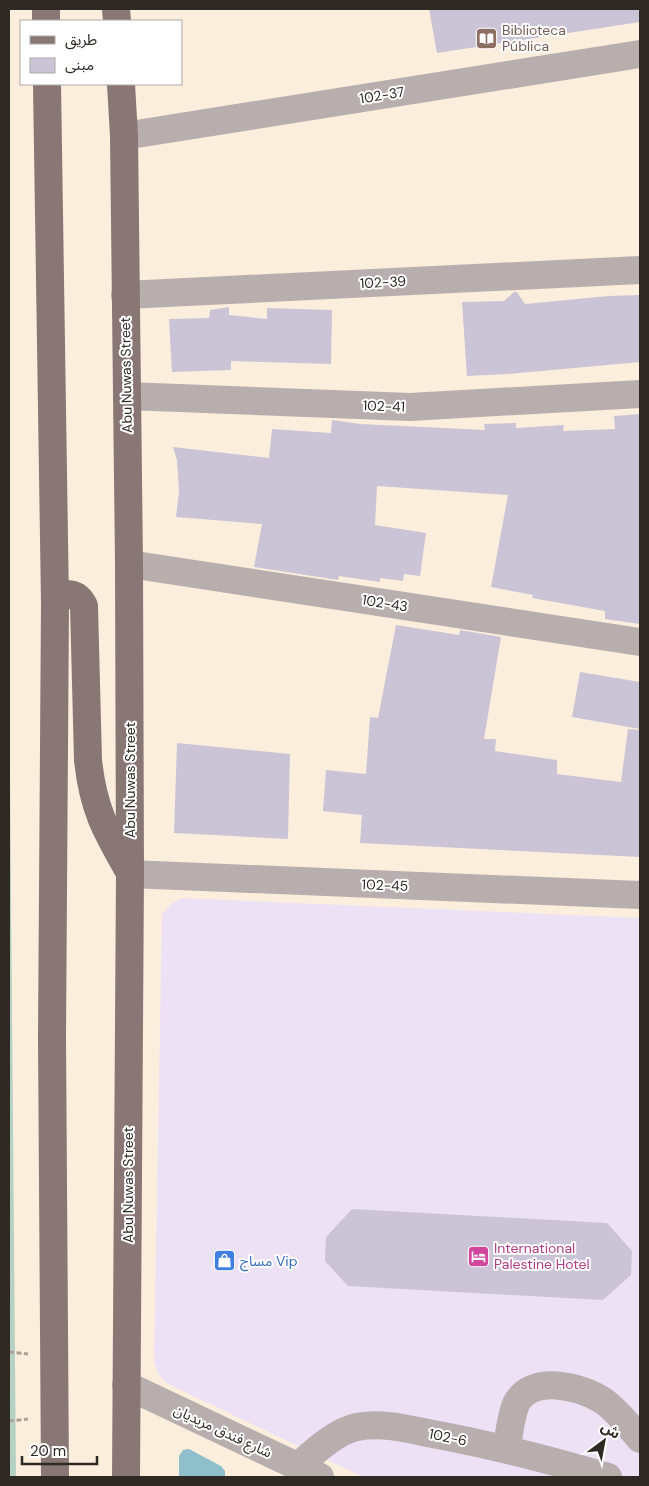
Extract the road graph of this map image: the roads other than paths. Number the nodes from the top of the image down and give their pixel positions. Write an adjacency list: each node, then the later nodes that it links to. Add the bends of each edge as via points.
1 (640, 54): 4 (street, 102-37)
2 (47, 85): 10 (main road)
3 (121, 85): 4 (main road, Abu Nuwas Street)
4 (124, 136): 6 (main road, Abu Nuwas Street)
5 (640, 270): 6 (street, 102-39)
6 (125, 295): 8 (main road, Abu Nuwas Street)
7 (640, 394): 8 (street, 102-41, via 410,407)
8 (127, 396): 9 (main road, Abu Nuwas Street)
9 (129, 564): 11 (street, 102-43); 12 (main road, Abu Nuwas Street)
10 (55, 603): 12 (main road, via 64,594 70,594 82,600 84,606 90,785 107,834); 18 (main road, via 52,1037)
11 (640, 642)
12 (130, 874): 13 (street, 102-45); 14 (main road, Abu Nuwas Street)
13 (640, 895)
14 (126, 1386): 17 (street, شارع فندق مريديان); 19 (main road, Abu Nuwas Street)
15 (640, 1439): 16 (street, via 603,1401 574,1388 542,1385 526,1392 516,1404)
16 (506, 1449): 17 (street, 102-6, via 388,1425 356,1427 328,1440); 20 (street, 102-6)
17 (309, 1472)
18 (54, 1477)
19 (126, 1477)
20 (608, 1477)

